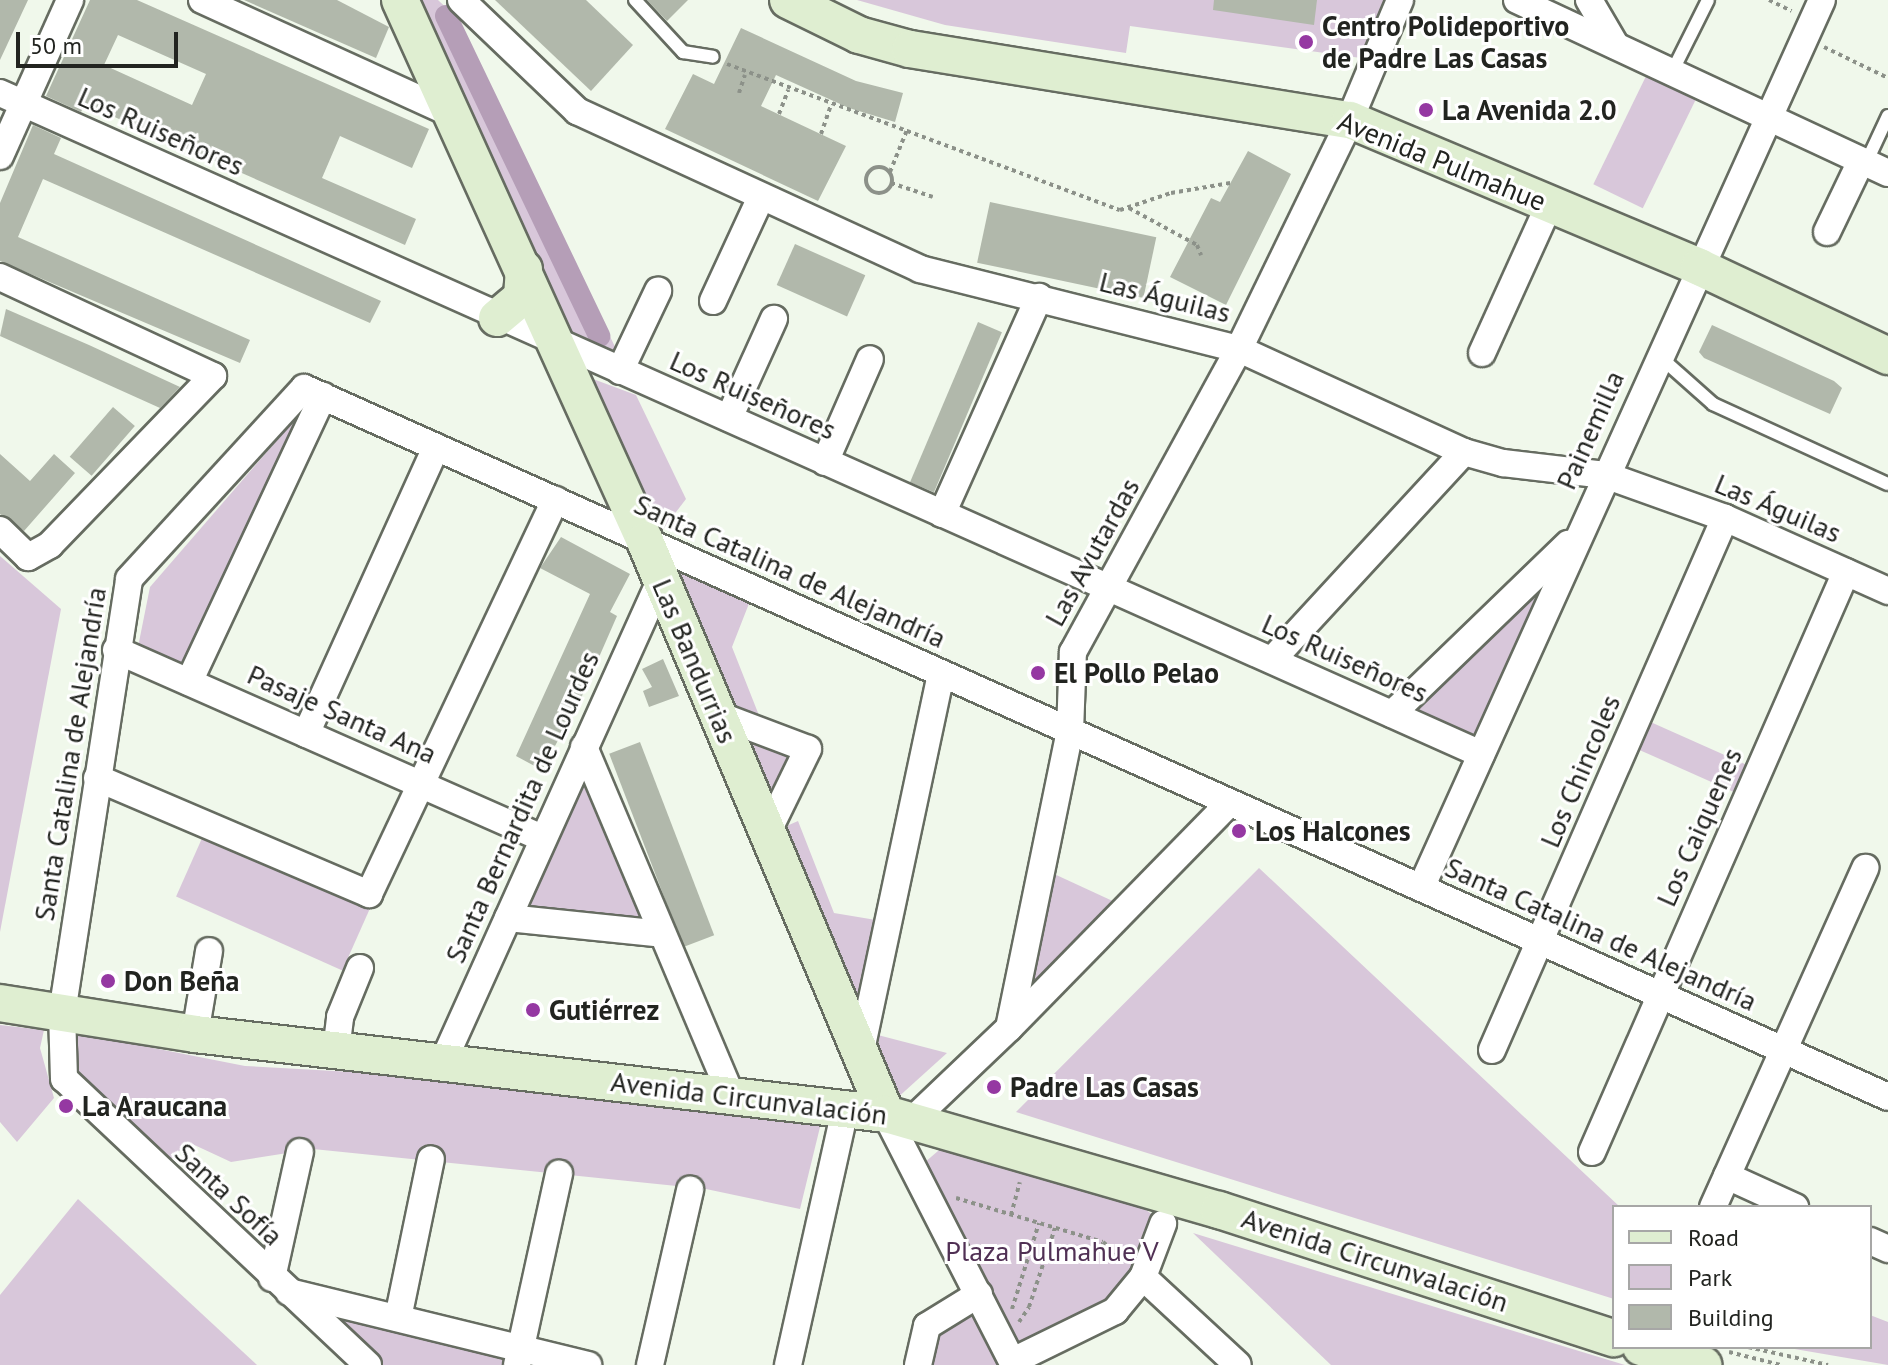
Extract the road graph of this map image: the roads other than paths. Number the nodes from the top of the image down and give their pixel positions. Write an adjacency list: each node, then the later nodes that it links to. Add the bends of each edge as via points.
1 (70, 0): 15 (street)
2 (202, 0): 16 (street)
3 (400, 0): 16 (street, Las Bandurrias)
4 (461, 0): 22 (street, Las Águilas, via 577,111)
5 (635, 0): 13 (lane, via 683,52)
6 (788, 0): 19 (street, Avenida Pulmahue, via 859,35 910,49)
7 (1400, 0): 19 (street, Las Avutardas)
8 (1517, 0): 12 (street)
9 (1708, 0): 14 (lane)
10 (1822, 0): 18 (street, Painemilla)
11 (1590, 1): 12 (street)
12 (1616, 46): 14 (street)
13 (713, 57)
14 (1672, 72): 18 (street)
15 (12, 99): 20 (street); 31 (street, Los Ruiseñores)
16 (456, 116): 26 (street, Las Bandurrias)
17 (1888, 116): 21 (lane)
18 (1766, 117): 21 (street); 25 (street, Painemilla)
19 (1350, 120): 23 (street, Avenida Pulmahue); 34 (street, Las Avutardas)
20 (0, 156)
21 (1872, 166): 24 (street)
22 (761, 197): 29 (street, Las Águilas, via 920,269); 30 (street)
23 (1549, 205): 25 (street, Avenida Pulmahue); 36 (street)
24 (1827, 232)
25 (1699, 267): 35 (street, Avenida Pulmahue); 37 (street, Painemilla)
26 (524, 269): 31 (street, via 522,297); 33 (street, Las Bandurrias)
27 (0, 277): 50 (street, via 213,376 50,545 28,557)
28 (658, 291): 39 (street)
29 (1039, 297): 34 (street, Las Águilas); 48 (street)
30 (713, 301)
31 (497, 318): 33 (street, Los Ruiseñores)
32 (774, 319): 41 (street)
33 (558, 346): 39 (street, Los Ruiseñores); 52 (street, Las Bandurrias)
34 (1239, 349): 43 (street, Las Águilas); 55 (street, Las Avutardas)
35 (1886, 350)
36 (1482, 353)
37 (1659, 356): 45 (street, Painemilla); 46 (lane, via 1725,410)
38 (870, 359): 44 (street)
39 (620, 371): 41 (street, Los Ruiseñores)
40 (323, 396): 42 (street, Santa Catalina de Alejandría); 57 (street, Santa Catalina de Alejandría, via 304,388 129,579); 60 (street)
41 (729, 418): 44 (street, Los Ruiseñores)
42 (436, 447): 47 (street, Santa Catalina de Alejandría); 64 (street)
43 (1464, 452): 45 (street, Las Águilas, via 1503,463); 58 (street)
44 (825, 462): 48 (street, Los Ruiseñores)
45 (1605, 475): 49 (street, Las Águilas); 51 (street, Painemilla)
46 (1888, 484)
47 (555, 500): 52 (street, Santa Catalina de Alejandría); 68 (street)
48 (942, 514): 55 (street, Los Ruiseñores)
49 (1725, 518): 53 (street, Las Águilas); 76 (street, Los Chincoles)
50 (0, 530)
51 (1580, 533): 61 (street); 66 (street, Painemilla)
52 (645, 541): 54 (street, Las Bandurrias); 59 (street, Santa Catalina de Alejandría)
53 (1846, 572): 56 (street, Las Águilas); 79 (street, Los Caiquenes)
54 (661, 579): 62 (street, Las Bandurrias); 65 (street, Santa Bernardita de Lourdes)
55 (1110, 588): 58 (street, Los Ruiseñores); 63 (street, Las Avutardas, via 1073,652)
56 (1888, 591)
57 (116, 650): 60 (street, Pasaje Santa Ana); 67 (street, Santa Catalina de Alejandría)
58 (1272, 660): 61 (street, Los Ruiseñores)
59 (941, 674): 63 (street, Santa Catalina de Alejandría); 87 (street)
60 (189, 682): 64 (street, Pasaje Santa Ana)
61 (1392, 714): 66 (street, Los Ruiseñores)
62 (718, 715): 70 (street, Las Bandurrias); 70 (street, via 808,749)
63 (1070, 732): 69 (street, Santa Catalina de Alejandría); 82 (street, Las Avutardas)
64 (306, 734): 68 (street, Pasaje Santa Ana)
65 (584, 747): 71 (street, Santa Bernardita de Lourdes); 75 (street)
66 (1481, 754): 73 (street, Painemilla)
67 (97, 778): 68 (street, via 369,894); 81 (street, Santa Catalina de Alejandría)
68 (421, 784): 71 (street, Pasaje Santa Ana)
69 (1229, 803): 73 (street, Santa Catalina de Alejandría); 82 (street)
70 (767, 833): 87 (street, Las Bandurrias)
71 (542, 838): 74 (street, Santa Bernardita de Lourdes)
72 (1865, 868): 85 (street)
73 (1421, 888): 76 (street, Santa Catalina de Alejandría)
74 (508, 918): 75 (street); 88 (street, Santa Bernardita de Lourdes)
75 (662, 934): 89 (street)
76 (1541, 942): 79 (street, Santa Catalina de Alejandría); 84 (street, Los Chincoles)
77 (209, 951): 83 (street)
78 (360, 968): 86 (street, via 340,1017)
79 (1660, 996): 85 (street, Santa Catalina de Alejandría); 94 (street, Los Caiquenes)
80 (0, 1003): 81 (street, Avenida Circunvalación)
81 (62, 1013): 83 (street, Avenida Circunvalación); 103 (street, Santa Sofía, via 67,1087)
82 (1009, 1028): 92 (street)
83 (195, 1034): 86 (street, Avenida Circunvalación)
84 (1492, 1050)
85 (1783, 1050): 90 (street, Santa Catalina de Alejandría); 97 (street)
86 (336, 1051): 88 (street, Avenida Circunvalación)
87 (860, 1055): 91 (street); 92 (street, Las Bandurrias)
88 (443, 1062): 89 (street, Avenida Circunvalación)
89 (730, 1093): 91 (street, Avenida Circunvalación)
90 (1888, 1097)
91 (846, 1106): 92 (street, Avenida Circunvalación); 114 (street)
92 (898, 1123): 104 (street, Las Bandurrias); 106 (street, Avenida Circunvalación, via 1219,1210)
93 (300, 1152): 103 (street)
94 (1592, 1152)
95 (431, 1159): 105 (street)
96 (559, 1174): 108 (street)
97 (1727, 1176): 99 (street); 100 (street)
98 (690, 1190): 113 (street)
99 (1714, 1205)
100 (1791, 1205)
101 (1163, 1224): 102 (street)
102 (1143, 1277): 110 (street, via 1115,1311); 116 (street)
103 (278, 1284): 105 (street); 111 (street, Santa Sofía)
104 (979, 1294): 110 (street, Las Bandurrias); 115 (street, via 927,1326)
105 (398, 1318): 108 (street)
106 (1612, 1337)
107 (1654, 1349): 109 (street)
108 (519, 1357): 112 (street)
109 (1713, 1358)
110 (1014, 1363)
111 (368, 1365)
112 (588, 1365)
113 (650, 1365)
114 (788, 1365)
115 (918, 1365)
116 (1238, 1365)

